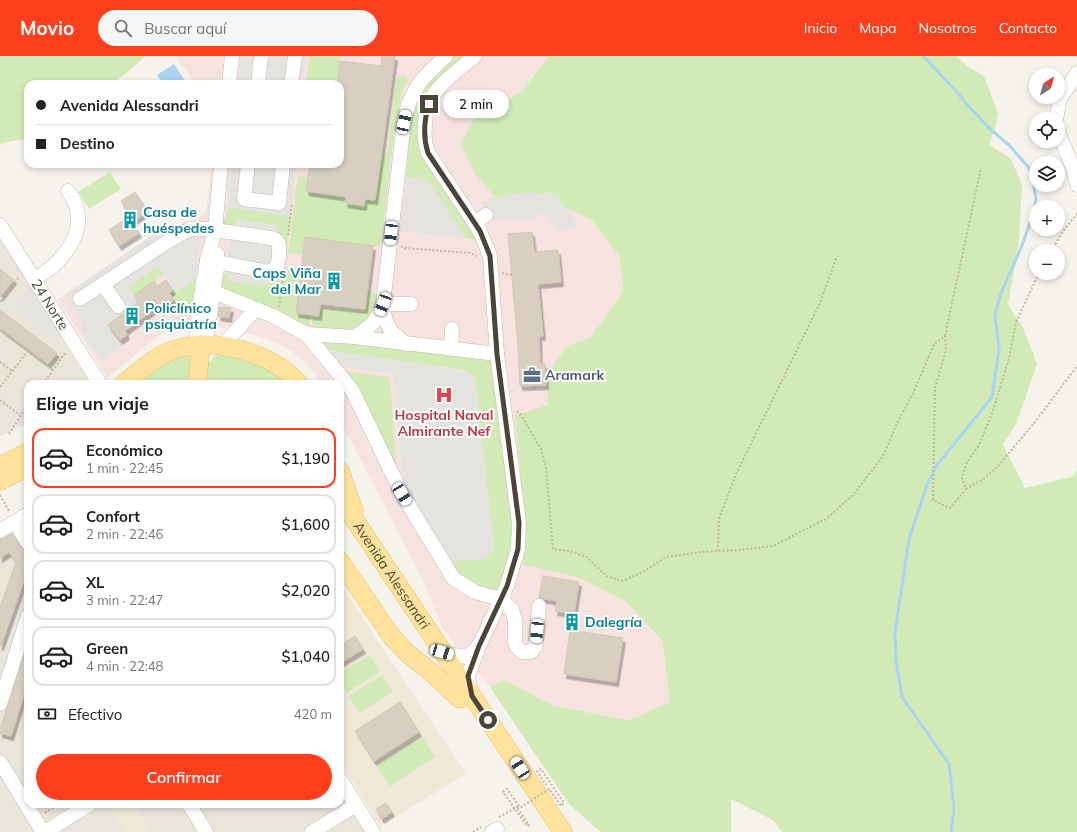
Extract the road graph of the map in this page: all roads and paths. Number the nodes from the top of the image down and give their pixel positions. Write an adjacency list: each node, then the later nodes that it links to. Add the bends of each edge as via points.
1 (232, 56): 7 (street)
2 (261, 56): 8 (street)
3 (295, 56): 9 (street)
4 (446, 56): 39 (street, via 423,78 407,106)
5 (475, 56): 22 (street, via 438,89 429,104 424,142 428,153)
6 (1077, 73): 10 (street, via 1060,99)
7 (229, 80)
8 (258, 80)
9 (292, 80)
10 (1057, 112)
11 (1065, 148): 16 (street)
12 (221, 168): 23 (street)
13 (248, 168): 14 (street, via 244,199 279,203)
14 (283, 168)
15 (981, 168): 47 (path)
16 (1077, 185)
17 (68, 191): 33 (street, via 78,209 77,230 62,257)
18 (292, 203): 24 (path)
19 (1077, 214): 25 (path)
20 (486, 215): 22 (street, via 477,223)
21 (0, 225): 30 (street, 24 Norte)
22 (478, 228): 29 (street, via 490,256)
23 (214, 230): 28 (street); 28 (street, via 270,238 276,240 280,247 277,267 268,272); 35 (street, via 190,229)
24 (288, 240)
25 (1055, 244)
26 (400, 245): 29 (path, via 404,248 470,253)
27 (837, 256): 87 (path, via 820,303 736,474 718,519)
28 (213, 261): 36 (street)
29 (491, 266): 32 (path, via 500,273); 55 (street)
30 (27, 267): 33 (street, 24 Norte); 38 (path)
31 (283, 274): 43 (path)
32 (512, 275)
33 (35, 279): 49 (street, 24 Norte)
34 (1036, 280): 78 (path, via 1016,322 1009,358 993,411 979,445 966,464 962,478)
35 (103, 284): 37 (street); 41 (street)
36 (208, 291): 42 (street); 50 (street, via 197,334)
37 (80, 299)
38 (0, 302)
39 (383, 304): 40 (street); 48 (street, via 372,325); 51 (street, via 386,323 395,336)
40 (411, 304)
41 (118, 306)
42 (256, 309): 46 (street); 52 (street)
43 (278, 312)
44 (452, 329): 53 (street)
45 (0, 330): 54 (path)
46 (306, 334): 48 (street); 65 (street)
47 (945, 336): 78 (path, via 946,350 935,388 933,500 950,508); 87 (path, via 934,344 883,456 853,495 826,519 773,546)
48 (354, 337): 51 (street)
49 (74, 341): 58 (path); 61 (street, 24 Norte)
50 (201, 344): 52 (main road); 62 (main road, via 173,350 160,356); 63 (main road)
51 (407, 344): 53 (street)
52 (222, 346): 64 (main road, via 262,357)
53 (451, 348): 55 (street)
54 (27, 352): 58 (path); 59 (path)
55 (497, 354): 68 (street)
56 (0, 362): 59 (path)
57 (1077, 366): 78 (path, via 998,466 985,478)
58 (53, 370): 60 (path)
59 (12, 372): 67 (path)
60 (46, 380)
61 (98, 380)
62 (128, 380)
63 (197, 380)
64 (295, 380)
65 (344, 380)
66 (344, 380): 89 (street, via 352,390 402,494 453,578 475,592)
67 (0, 387)
68 (503, 397): 87 (path, via 521,415 541,449 546,468 553,549 587,557 606,576 622,581 641,573 666,557); 89 (street, via 519,523 518,549)
69 (0, 400): 71 (path)
70 (24, 410): 71 (path)
71 (20, 415): 72 (path)
72 (9, 434)
73 (24, 448): 75 (main road)
74 (24, 454): 75 (main road)
75 (4, 464)
76 (24, 471): 79 (main road)
77 (344, 482): 85 (main road)
78 (966, 489)
79 (0, 493): 82 (path)
80 (344, 504): 85 (main road, Avenida Alessandri)
81 (24, 516): 82 (street)
82 (15, 522): 84 (street); 86 (street)
83 (344, 526): 94 (main road, Avenida Alessandri)
84 (0, 531)
85 (362, 532): 93 (main road, Avenida Alessandri)
86 (24, 537)
87 (718, 551)
88 (344, 567): 94 (main road, via 392,637 407,654)
89 (501, 599): 90 (street, via 512,610 514,616 516,646 526,653 534,647); 92 (street)
90 (539, 606)
91 (24, 629): 95 (street)
92 (479, 646): 93 (street, via 467,657); 94 (street, via 468,676)
93 (442, 652): 94 (main road, Avenida Alessandri)
94 (466, 697): 109 (main road, Avenida Alessandri); 110 (main road, Avenida Alessandri)
95 (0, 704)
96 (0, 762): 99 (street)
97 (546, 785): 101 (path, bridge, via 537,771 541,769 564,803 560,806 549,789 518,809 529,825 527,826 503,792 507,789)
98 (344, 786): 100 (street)
99 (24, 800)
100 (356, 805): 107 (street); 108 (street)
101 (518, 806)
102 (29, 808): 105 (street)
103 (83, 808): 105 (street)
104 (191, 808): 106 (street)
105 (44, 832)
106 (206, 832)
107 (312, 832)
108 (374, 832)
109 (550, 832)
110 (563, 832)

